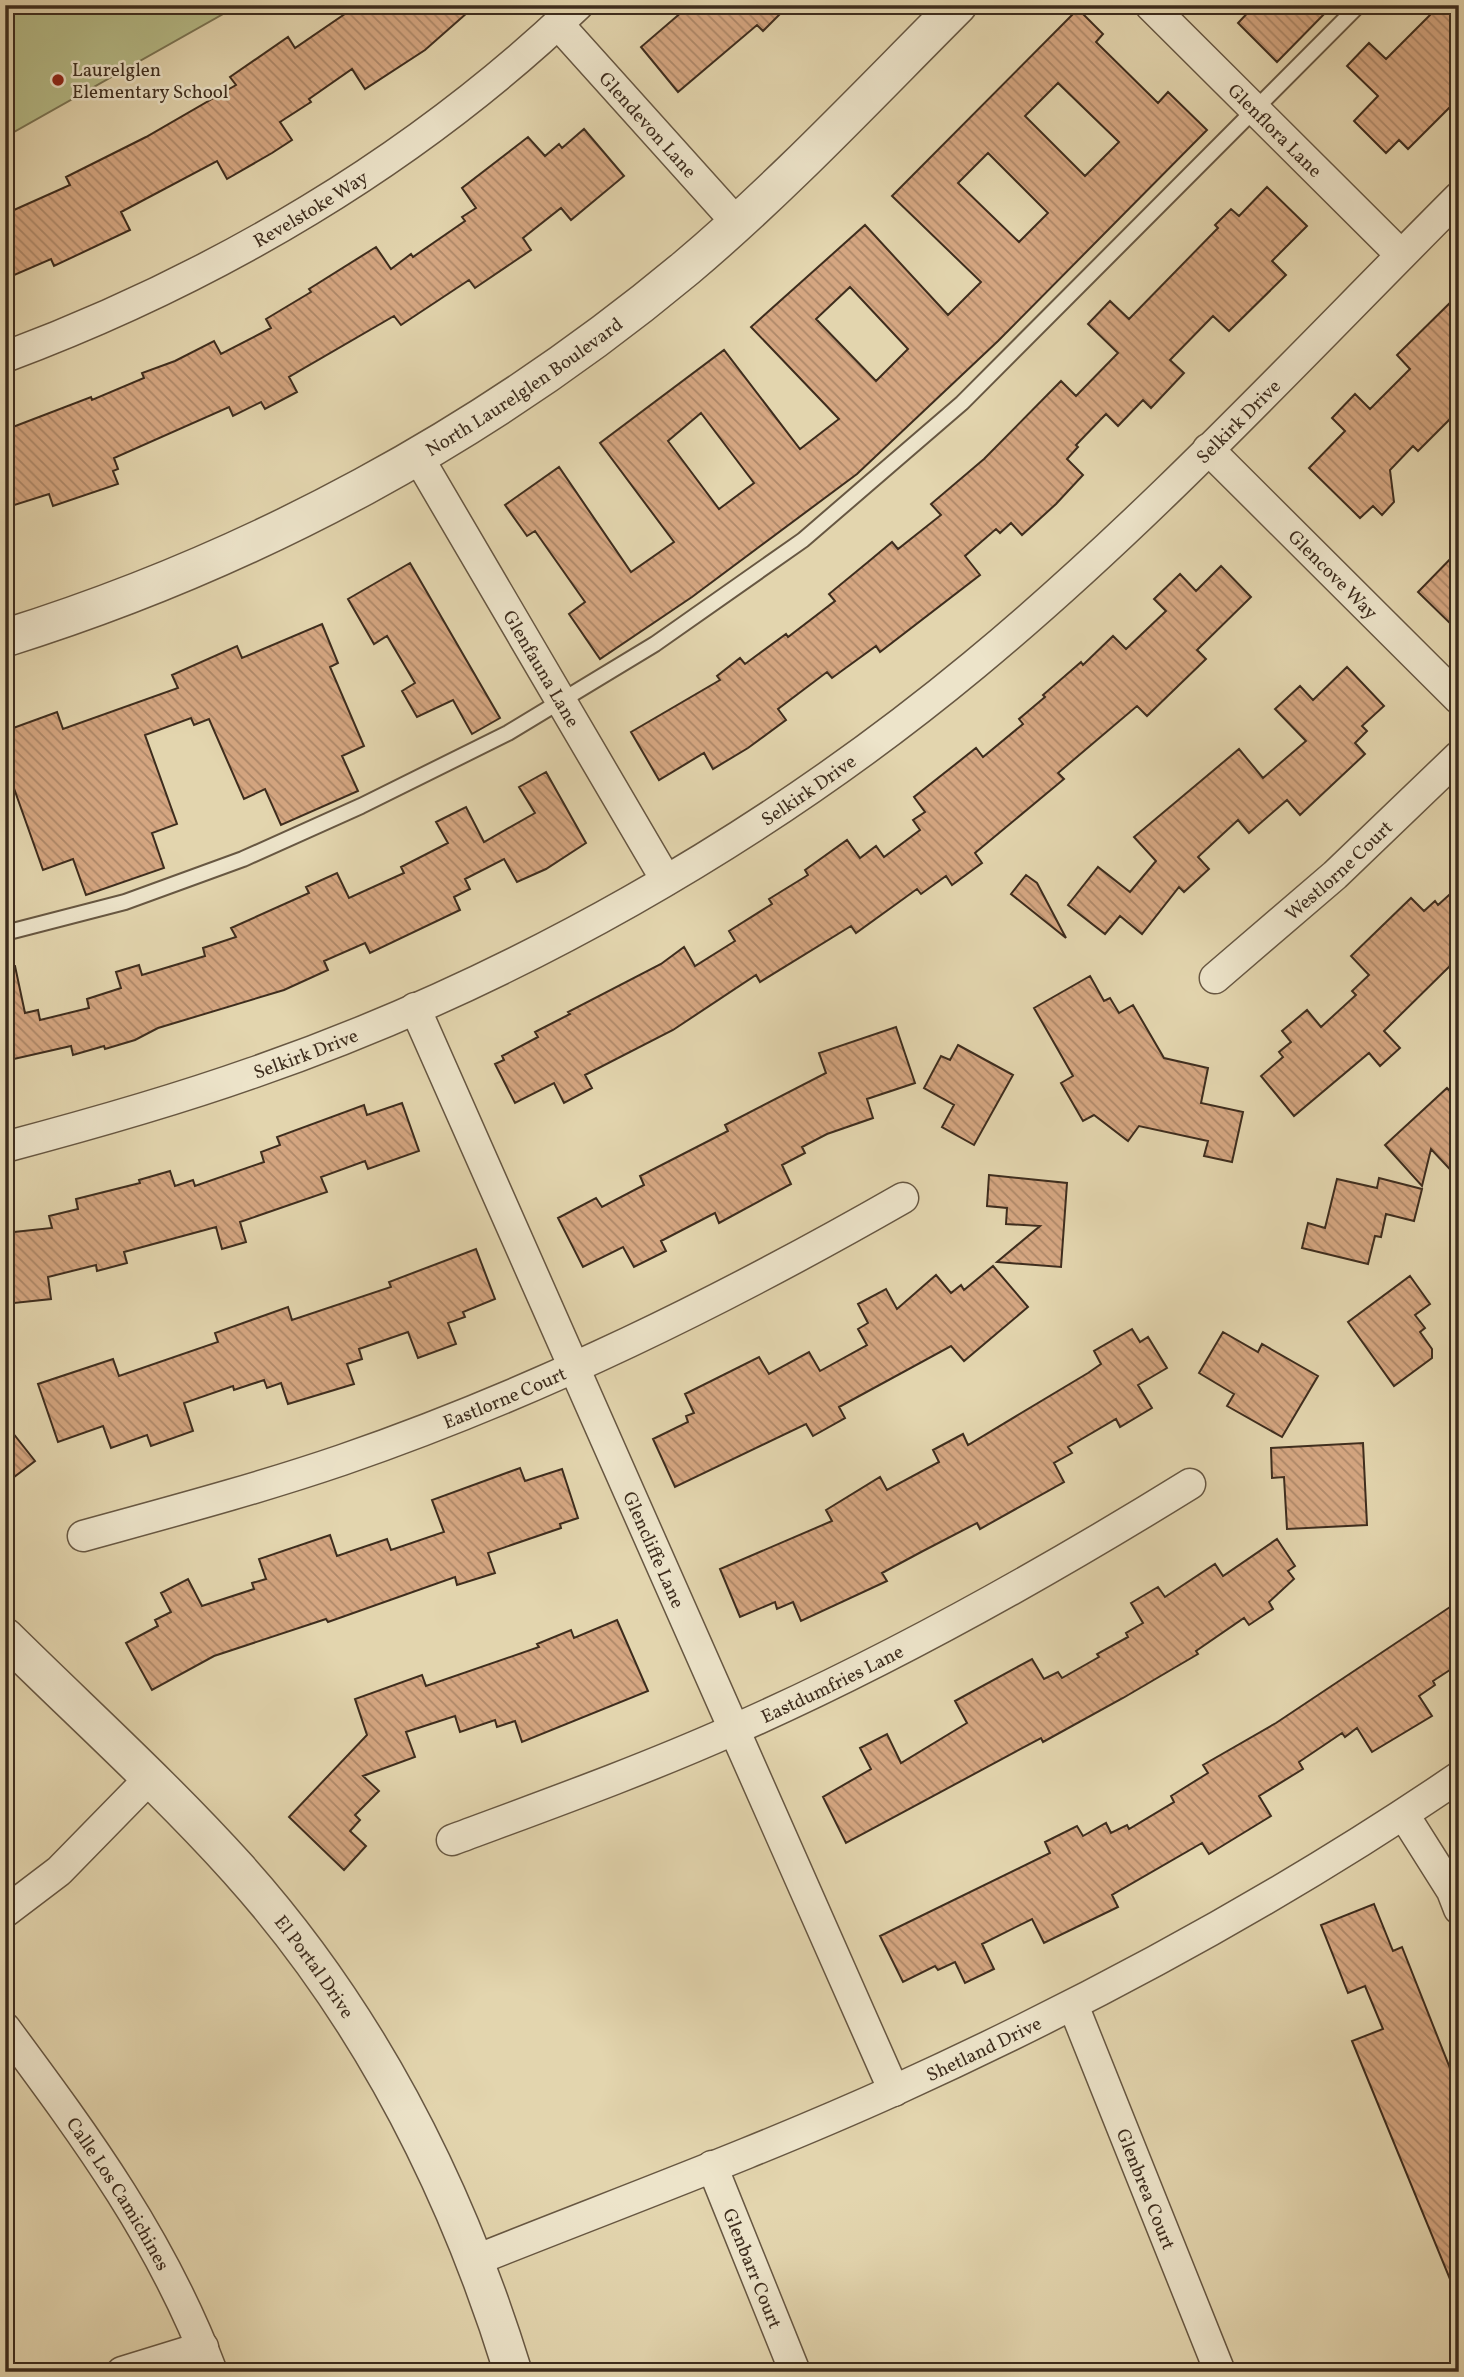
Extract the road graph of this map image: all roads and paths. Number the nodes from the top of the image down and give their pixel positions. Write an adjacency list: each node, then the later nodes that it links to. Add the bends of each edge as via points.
1 (958, 5): 7 (street, North Laurelglen Boulevard)
2 (1150, 5): 5 (street, Glenflora Lane)
3 (1359, 5): 5 (lane)
4 (568, 15): 7 (street, Glendevon Lane); 9 (street, Revelstoke Way, via 467,101 322,202 139,302)
5 (1254, 109): 8 (street, Glenflora Lane); 14 (lane, via 962,403 803,540 655,644)
6 (1459, 197): 8 (street, Selkirk Drive)
7 (737, 223): 11 (street, North Laurelglen Boulevard, via 605,332)
8 (1401, 255): 10 (street, Selkirk Drive)
9 (5, 356)
10 (1208, 449): 13 (street, Glencove Way); 16 (street, Selkirk Drive, via 1070,583 972,667 870,745)
11 (418, 457): 12 (street, North Laurelglen Boulevard, via 266,537 172,579); 14 (street, Glenfauna Lane)
12 (5, 638)
13 (1459, 699)
14 (561, 700): 16 (street, Glenfauna Lane); 17 (lane, via 508,733 243,859 125,902)
15 (1459, 756): 18 (street, Westlorne Court, via 1335,876)
16 (666, 880): 19 (street, Selkirk Drive, via 515,961)
17 (5, 933)
18 (1215, 978)
19 (415, 1008): 20 (street, Selkirk Drive, via 256,1072); 22 (street, Glencliffe Lane)
20 (5, 1147)
21 (903, 1198): 22 (street, Eastlorne Court, via 716,1301)
22 (574, 1369): 24 (street, Eastlorne Court, via 343,1460); 26 (street, Glencliffe Lane)
23 (1190, 1484): 26 (street, Eastdumfries Lane, via 988,1604)
24 (83, 1536)
25 (5, 1637): 28 (street, El Portal Drive)
26 (734, 1730): 30 (street, Eastdumfries Lane); 35 (street, Glencliffe Lane)
27 (1459, 1777): 29 (street, Shetland Drive)
28 (149, 1779): 32 (street, via 59,1871); 37 (street, El Portal Drive, via 238,1869 346,2010 430,2156)
29 (1404, 1815): 31 (street); 33 (street, Shetland Drive, via 1241,1914)
30 (452, 1840)
31 (1459, 1909)
32 (5, 1912)
33 (1073, 2006): 35 (street, Shetland Drive); 42 (street, Glenbrea Court)
34 (5, 2028): 38 (street, Calle Los Camichines, via 138,2217 171,2277)
35 (894, 2091): 36 (street, Shetland Drive)
36 (712, 2166): 37 (street, Shetland Drive); 41 (street, Glenbarr Court)
37 (476, 2260): 40 (street, El Portal Drive)
38 (207, 2360): 39 (street)
39 (122, 2372)
40 (513, 2372)
41 (795, 2372)
42 (1220, 2372)

